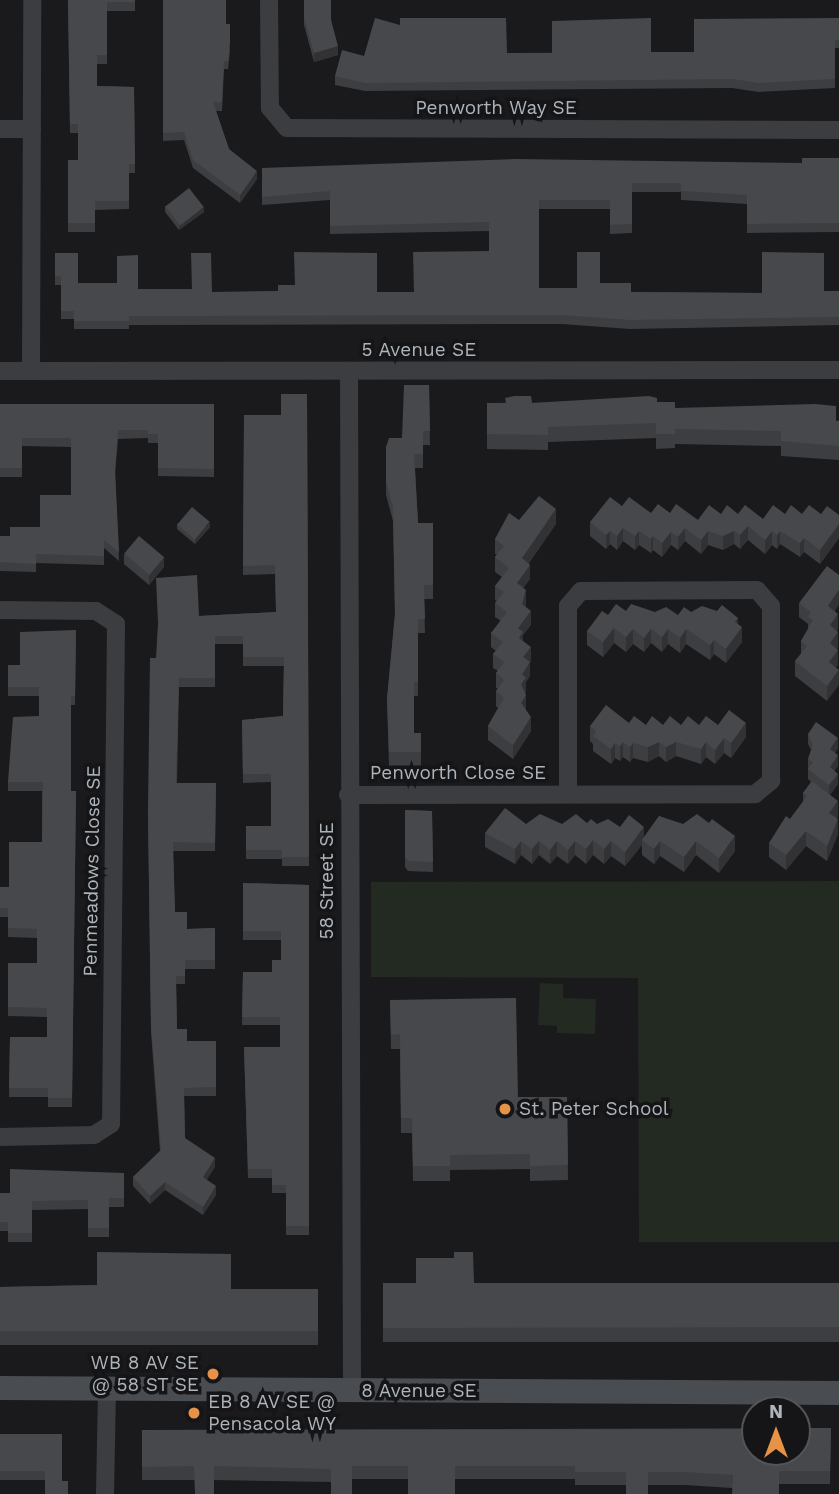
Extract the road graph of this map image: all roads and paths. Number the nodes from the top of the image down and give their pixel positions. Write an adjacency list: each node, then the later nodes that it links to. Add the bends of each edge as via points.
1 (32, 0): 4 (street)
2 (269, 0): 5 (street, Penworth Way SE, via 270,108 287,128)
3 (0, 129): 4 (street)
4 (32, 129): 8 (street)
5 (839, 130)
6 (839, 370): 9 (street, 5 Avenue SE)
7 (0, 371): 8 (street, 5 Avenue SE)
8 (30, 371): 9 (street, 5 Avenue SE)
9 (349, 371): 12 (street, 58 Street SE)
10 (0, 610): 13 (street, Penmeadows Close SE, via 96,611 116,624 116,638 111,1124 94,1135)
11 (568, 794): 11 (street, Penworth Close SE, via 568,606 581,592 757,590 771,606 771,781 755,794); 12 (street, Penworth Close SE)
12 (348, 795): 16 (street, 58 Street SE)
13 (0, 1137)
14 (0, 1388): 15 (street, 8 Avenue SE)
15 (107, 1389): 16 (street, 8 Avenue SE); 18 (street)
16 (352, 1390): 17 (street, 8 Avenue SE)
17 (839, 1393)
18 (105, 1494)

